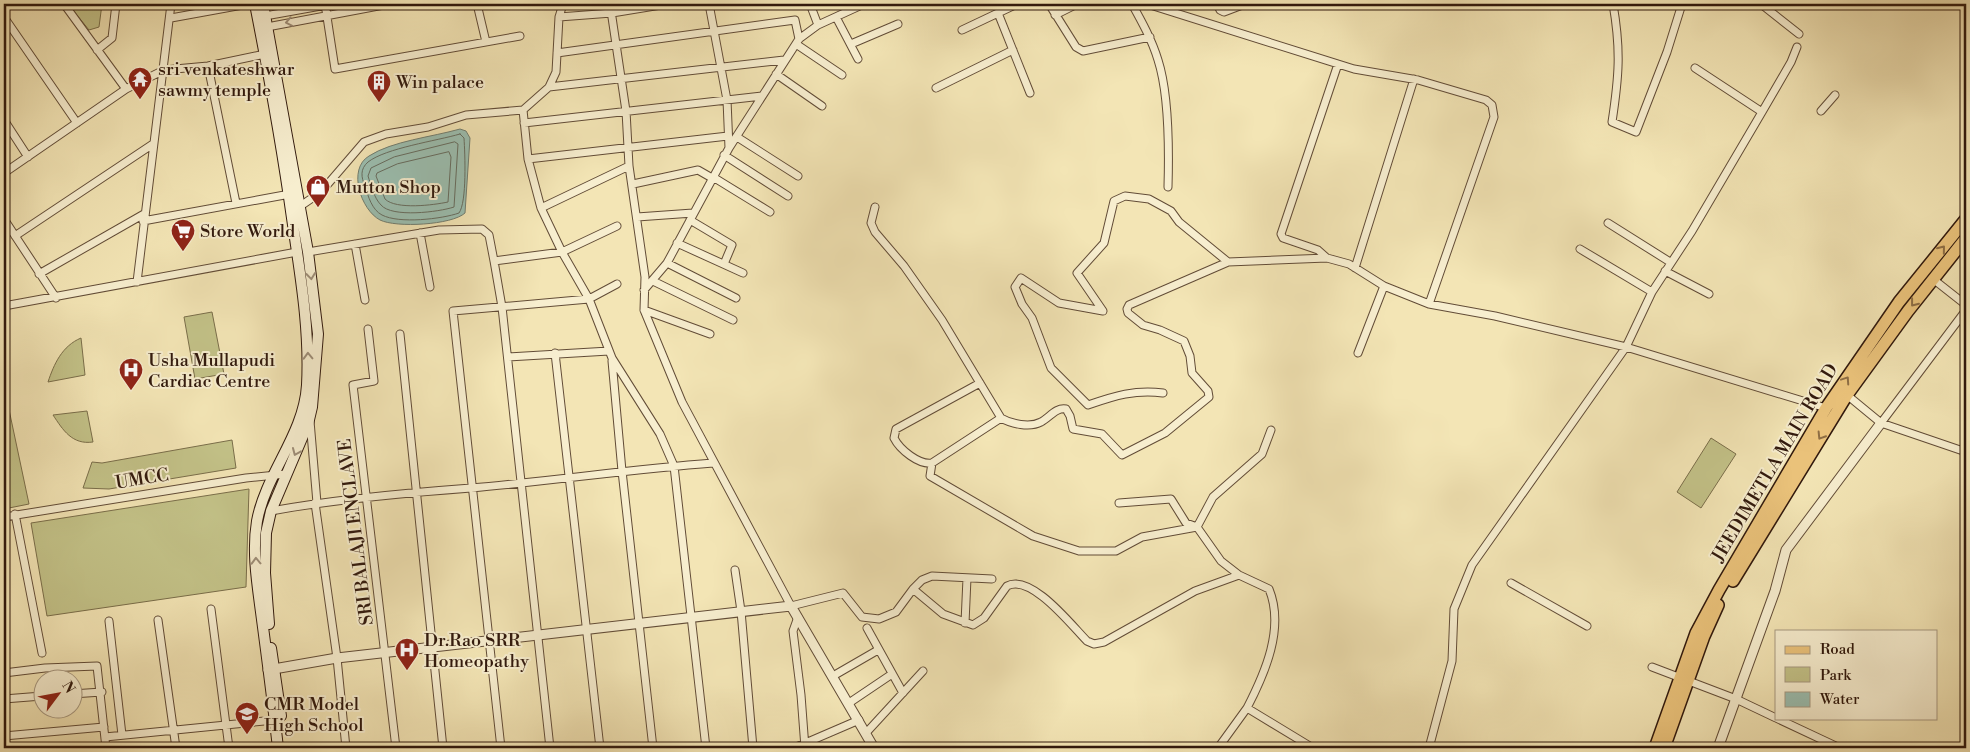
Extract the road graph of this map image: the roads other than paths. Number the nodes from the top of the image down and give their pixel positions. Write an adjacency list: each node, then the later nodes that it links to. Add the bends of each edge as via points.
1 (64, 4): 50 (street)
2 (116, 4): 50 (street, via 112,38)
3 (172, 4): 35 (street)
4 (248, 4): 35 (street)
5 (255, 4): 53 (main road)
6 (263, 4): 32 (main road)
7 (327, 4): 30 (street); 32 (street)
8 (389, 4): 30 (street)
9 (477, 4): 46 (street)
10 (563, 4): 36 (street)
11 (610, 4): 28 (street)
12 (667, 4): 28 (street)
13 (710, 4): 41 (street)
14 (810, 4): 38 (street)
15 (864, 4): 34 (street)
16 (1017, 4): 29 (street)
17 (1049, 4): 31 (street)
18 (1077, 4): 31 (street)
19 (1132, 4): 44 (street)
20 (1147, 4): 56 (street)
21 (1216, 4): 22 (street, via 1224,12)
22 (1245, 4)
23 (1612, 4): 24 (street, via 1618,36 1619,74 1612,122 1636,132)
24 (1682, 4)
25 (1761, 4): 42 (street)
26 (1960, 4): 27 (street)
27 (1966, 9)
28 (612, 13): 36 (street); 48 (street)
29 (998, 13): 40 (street); 51 (street)
30 (327, 15): 39 (street, one-way to 39); 46 (street, via 335,69)
31 (1055, 15): 44 (street, via 1076,47 1083,51)
32 (265, 16): 39 (main road)
33 (4, 17): 78 (street)
34 (836, 17): 38 (street); 47 (street)
35 (171, 18): 60 (street)
36 (559, 18): 52 (street)
37 (898, 24): 47 (street)
38 (818, 25): 45 (street)
39 (267, 27): 97 (main road)
40 (962, 30)
41 (716, 33): 45 (street, via 795,20); 48 (street); 58 (street)
42 (1799, 34)
43 (520, 36): 46 (street)
44 (1150, 37): 93 (street, via 1162,77 1169,146)
45 (798, 41): 55 (street); 62 (street)
46 (486, 42)
47 (850, 44): 54 (street)
48 (616, 46): 52 (street); 63 (street)
49 (1797, 47): 76 (street, via 1792,62)
50 (97, 50): 67 (street)
51 (1013, 50): 66 (street); 68 (street)
52 (557, 53): 65 (street, via 556,72)
53 (265, 54): 57 (street); 94 (main road)
54 (858, 59)
55 (784, 60): 58 (street); 61 (street)
56 (1338, 64): 64 (street); 116 (street, via 1281,234 1283,238 1318,250)
57 (208, 66): 60 (street); 96 (street)
58 (721, 66): 63 (street); 71 (street)
59 (1695, 68): 76 (street)
60 (164, 70): 67 (street); 82 (street)
61 (776, 74): 70 (street); 72 (street)
62 (842, 75)
63 (622, 78): 65 (street); 74 (street)
64 (1414, 79): 122 (street); 139 (street, via 1486,100 1494,111)
65 (549, 87): 73 (street)
66 (936, 88)
67 (126, 89): 78 (street)
68 (1030, 93)
69 (1835, 95): 75 (street)
70 (762, 96): 71 (street); 81 (street)
71 (727, 100): 74 (street); 80 (street)
72 (822, 106)
73 (523, 110): 79 (street); 97 (street, via 466,115 364,142 321,192)
74 (626, 111): 79 (street); 83 (street)
75 (1821, 111)
76 (1762, 112): 119 (street, via 1692,231)
77 (4, 120): 86 (street)
78 (77, 123): 86 (street)
79 (524, 123): 87 (street)
80 (728, 136): 83 (street); 84 (street)
81 (737, 137): 84 (street); 90 (street)
82 (154, 144): 103 (street); 109 (street)
83 (629, 147): 87 (street); 88 (street)
84 (729, 148): 85 (street)
85 (724, 155): 91 (street); 95 (street)
86 (28, 157): 89 (street)
87 (528, 159): 99 (street)
88 (628, 166): 92 (street); 99 (street)
89 (4, 173)
90 (798, 176)
91 (713, 178): 92 (street, via 698,170); 100 (street); 101 (street)
92 (633, 184): 102 (street)
93 (1168, 187)
94 (290, 194): 96 (street); 114 (main road)
95 (788, 196)
96 (236, 203): 103 (street)
97 (300, 206): 114 (main road)
98 (875, 207): 154 (street, via 871,223 875,232 942,320)
99 (541, 208): 115 (street)
100 (770, 212)
101 (691, 216): 102 (street); 111 (street); 121 (street, via 732,245)
102 (637, 217): 132 (street)
103 (144, 218): 125 (street); 128 (street)
104 (4, 219): 109 (street)
105 (1966, 219): 157 (main road, JEEDIMETLA MAIN ROAD, one-way to 105, via 1899,302)
106 (1608, 223): 119 (street)
107 (617, 226): 115 (street)
108 (420, 233): 112 (street); 117 (street, via 482,229 488,235); 131 (street)
109 (15, 236): 125 (street)
110 (1966, 238): 126 (main road, JEEDIMETLA MAIN ROAD)
111 (677, 243): 120 (street); 121 (street)
112 (355, 244): 114 (street); 138 (street)
113 (1580, 249): 133 (street)
114 (302, 252): 128 (street); 158 (main road, one-way to 158, via 318,334 315,391); 167 (main road, one-way to 114, via 295,431 307,388)
115 (562, 252): 117 (street); 137 (street)
116 (1327, 258): 118 (street); 122 (street)
117 (494, 260): 142 (street)
118 (1228, 262): 155 (street, via 1179,222 1171,211 1149,199 1125,196 1114,202 1104,242 1077,273 1103,311 1059,303 1021,278 1015,288 1032,318 1051,368 1088,405 1117,394); 159 (street, via 1127,308 1128,314 1143,325 1184,341 1192,373 1208,391 1207,401 1165,433 1122,455 1106,436 1073,429 1066,409 1058,410 1037,423 1018,424)
119 (1670, 262): 123 (street)
120 (667, 263): 127 (street); 136 (street)
121 (724, 264): 124 (street)
122 (1355, 268): 130 (street)
123 (1665, 271): 133 (street); 134 (street)
124 (743, 273)
125 (39, 274): 135 (street)
126 (1933, 279): 140 (street); 156 (main road, JEEDIMETLA MAIN ROAD, one-way to 156)
127 (653, 281): 132 (street); 145 (street)
128 (137, 282): 135 (street)
129 (617, 284): 137 (street)
130 (1384, 286): 139 (street); 151 (street)
131 (430, 288)
132 (644, 291): 143 (street)
133 (1652, 292): 149 (street)
134 (1709, 294)
135 (56, 298): 141 (street)
136 (736, 298)
137 (589, 299): 142 (street); 152 (street)
138 (365, 300)
139 (1429, 304): 149 (street)
140 (1966, 305)
141 (4, 306)
142 (502, 307): 153 (street); 171 (street, via 453,311)
143 (644, 310): 148 (street); 164 (street, via 682,402)
144 (1966, 310): 160 (street)
145 (733, 320)
146 (368, 329): 173 (street, SRI BALAJI ENCLAVE, via 374,381 353,385)
147 (400, 334): 172 (street)
148 (710, 334)
149 (1626, 347): 157 (street); 250 (street, via 1472,565 1454,609 1452,661)
150 (555, 353): 152 (street); 153 (street); 169 (street)
151 (1358, 353)
152 (610, 354): 165 (street, via 660,434); 166 (street)
153 (508, 356): 170 (street)
154 (980, 383): 159 (street); 163 (street, via 896,429 896,443 920,461)
155 (1163, 393)
156 (1847, 395): 160 (street); 211 (main road, JEEDIMETLA MAIN ROAD, one-way to 211, via 1718,604)
157 (1826, 408): 211 (main road, JEEDIMETLA MAIN ROAD, via 1708,609)
158 (309, 418): 168 (main road, one-way to 168); 175 (street)
159 (1001, 418): 163 (street)
160 (1881, 423): 162 (street); 217 (street, via 1786,550 1775,591)
161 (1270, 430): 179 (street, via 1262,454 1213,497)
162 (1966, 452)
163 (932, 462): 179 (street, via 930,476 978,506 1033,536 1080,551 1116,551 1142,537)
164 (713, 463): 165 (street); 186 (street)
165 (674, 466): 166 (street); 190 (street)
166 (622, 471): 169 (street); 194 (street)
167 (274, 474): 168 (street, UMCC); 177 (street, UMCC); 206 (main road, one-way to 167, via 256,576 255,544 257,520)
168 (286, 474): 176 (main road)
169 (569, 476): 170 (street); 197 (street)
170 (521, 481): 171 (street); 198 (street)
171 (472, 488): 172 (street); 199 (street)
172 (416, 491): 173 (street); 200 (street)
173 (367, 498): 175 (street); 202 (street, SRI BALAJI ENCLAVE)
174 (1119, 502): 179 (street, via 1171,499 1186,523)
175 (316, 503): 176 (street); 204 (street)
176 (271, 511): 206 (main road, via 266,533 265,573)
177 (15, 514): 178 (street, UMCC); 203 (street)
178 (4, 517)
179 (1197, 527): 181 (street, via 1211,551)
180 (735, 570): 188 (street)
181 (1239, 575): 193 (street, via 1195,592 1104,642 1094,644 1087,641 1037,591 1015,584 1007,586 979,623); 219 (street, via 1269,589 1274,601 1275,631 1270,652)
182 (967, 578): 183 (street); 185 (street, via 932,576); 193 (street)
183 (992, 579)
184 (1511, 583): 195 (street)
185 (913, 589): 186 (street, via 896,612 879,619 862,617 842,593); 193 (street, via 943,614)
186 (791, 606): 188 (street); 189 (street)
187 (211, 609): 224 (street)
188 (741, 611): 190 (street); 245 (street)
189 (798, 617): 210 (street); 231 (street, via 793,631 802,695)
190 (692, 618): 194 (street); 244 (street)
191 (158, 620): 226 (street)
192 (109, 621): 228 (street)
193 (965, 623)
194 (638, 624): 197 (street); 243 (street)
195 (1587, 626)
196 (867, 628): 201 (street)
197 (586, 630): 198 (street); 242 (street)
198 (538, 635): 199 (street); 241 (street)
199 (489, 641): 200 (street); 240 (street)
200 (433, 647): 202 (street); 239 (street)
201 (878, 650): 209 (street); 210 (street)
202 (385, 652): 204 (street); 238 (street, SRI BALAJI ENCLAVE)
203 (42, 653)
204 (337, 658): 206 (street); 237 (street)
205 (1652, 667): 211 (street)
206 (271, 669): 221 (main road); 236 (main road)
207 (923, 671): 214 (street)
208 (4, 673): 212 (street, via 93,665 97,666)
209 (892, 674): 214 (street); 218 (street)
210 (833, 676): 218 (street)
211 (1683, 679): 217 (street); 251 (main road, JEEDIMETLA MAIN ROAD); 252 (main road, JEEDIMETLA MAIN ROAD)
212 (102, 692): 213 (street); 225 (street)
213 (82, 693)
214 (902, 693): 227 (street)
215 (32, 697): 216 (street)
216 (4, 699)
217 (1736, 699): 220 (street); 253 (street)
218 (849, 702): 222 (street)
219 (1248, 708): 248 (street); 249 (street)
220 (1775, 718)
221 (275, 720): 224 (street); 235 (main road)
222 (859, 720): 227 (street); 231 (street)
223 (1780, 720): 254 (street)
224 (226, 725): 226 (street); 234 (street)
225 (104, 727): 229 (street); 230 (street)
226 (175, 730): 228 (street); 233 (street)
227 (866, 732): 247 (street)
228 (122, 735): 230 (street)
229 (4, 736)
230 (105, 737): 232 (street)
231 (804, 747): 246 (street)
232 (106, 748)
233 (176, 748)
234 (229, 748)
235 (278, 748)
236 (285, 748)
237 (346, 748)
238 (396, 748)
239 (443, 748)
240 (501, 748)
241 (550, 748)
242 (600, 748)
243 (652, 748)
244 (706, 748)
245 (753, 748)
246 (794, 748)
247 (874, 748)
248 (1218, 748)
249 (1313, 748)
250 (1429, 748)
251 (1655, 748)
252 (1664, 748)
253 (1718, 748)
254 (1840, 748)

